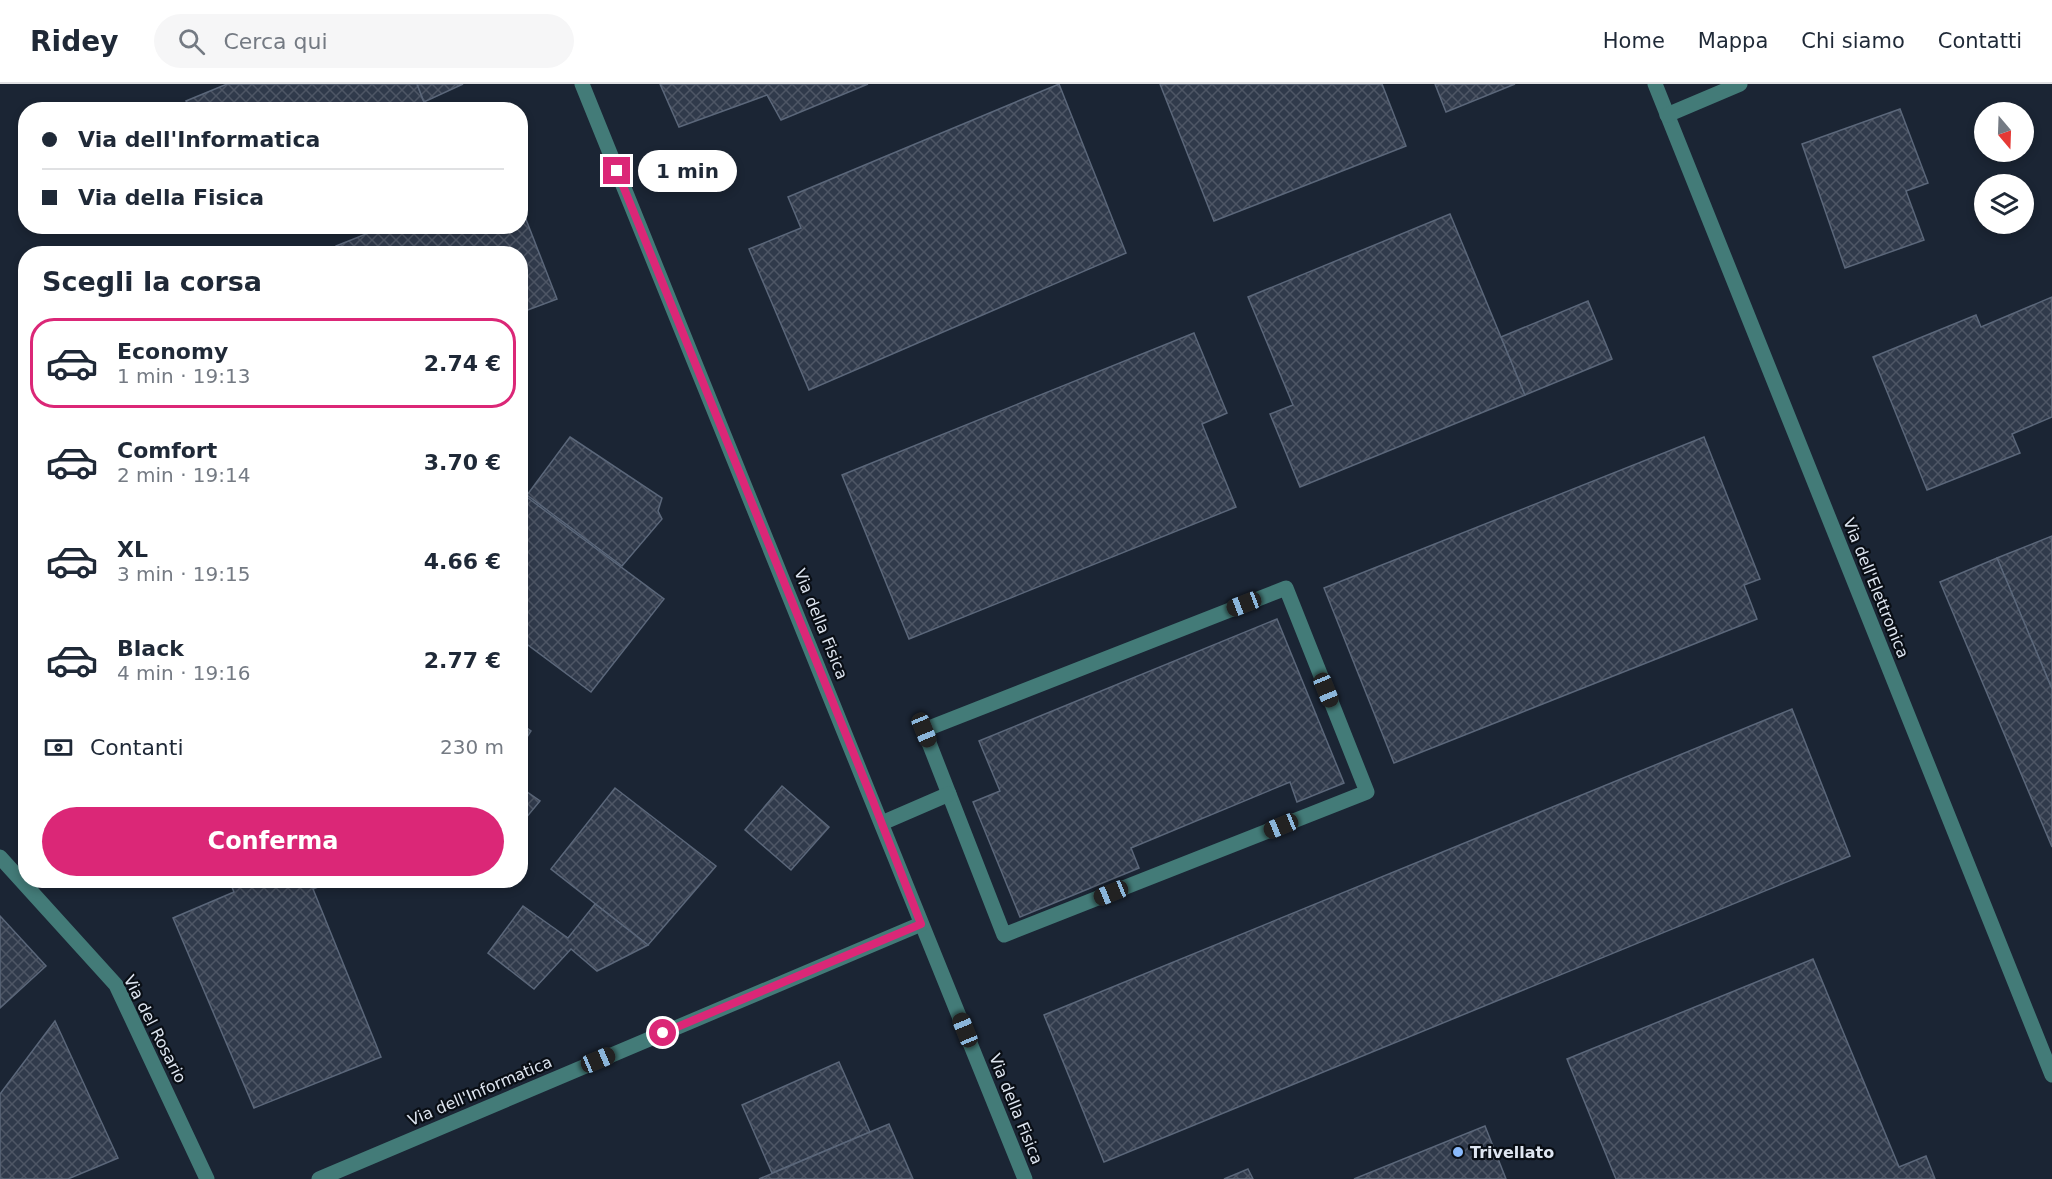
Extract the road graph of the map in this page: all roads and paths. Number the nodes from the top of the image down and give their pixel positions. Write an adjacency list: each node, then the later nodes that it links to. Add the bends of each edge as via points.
1 (582, 84): 6 (street, Via della Fisica)
2 (1655, 84): 4 (street, Via dell'Elettronica)
3 (1740, 84): 4 (street)
4 (1668, 115): 11 (street, Via dell'Elettronica)
5 (949, 794): 5 (street, via 924,730 1286,588 1367,792 1004,935); 6 (street)
6 (882, 823): 10 (street, Via della Fisica)
7 (0, 857): 8 (street, Via del Rosario)
8 (18, 877)
9 (28, 888): 12 (street, Via del Rosario, via 116,985)
10 (921, 924): 13 (street, Via dell'Informatica); 14 (street, Via della Fisica)
11 (2052, 1075)
12 (207, 1179)
13 (319, 1179)
14 (1025, 1179)

